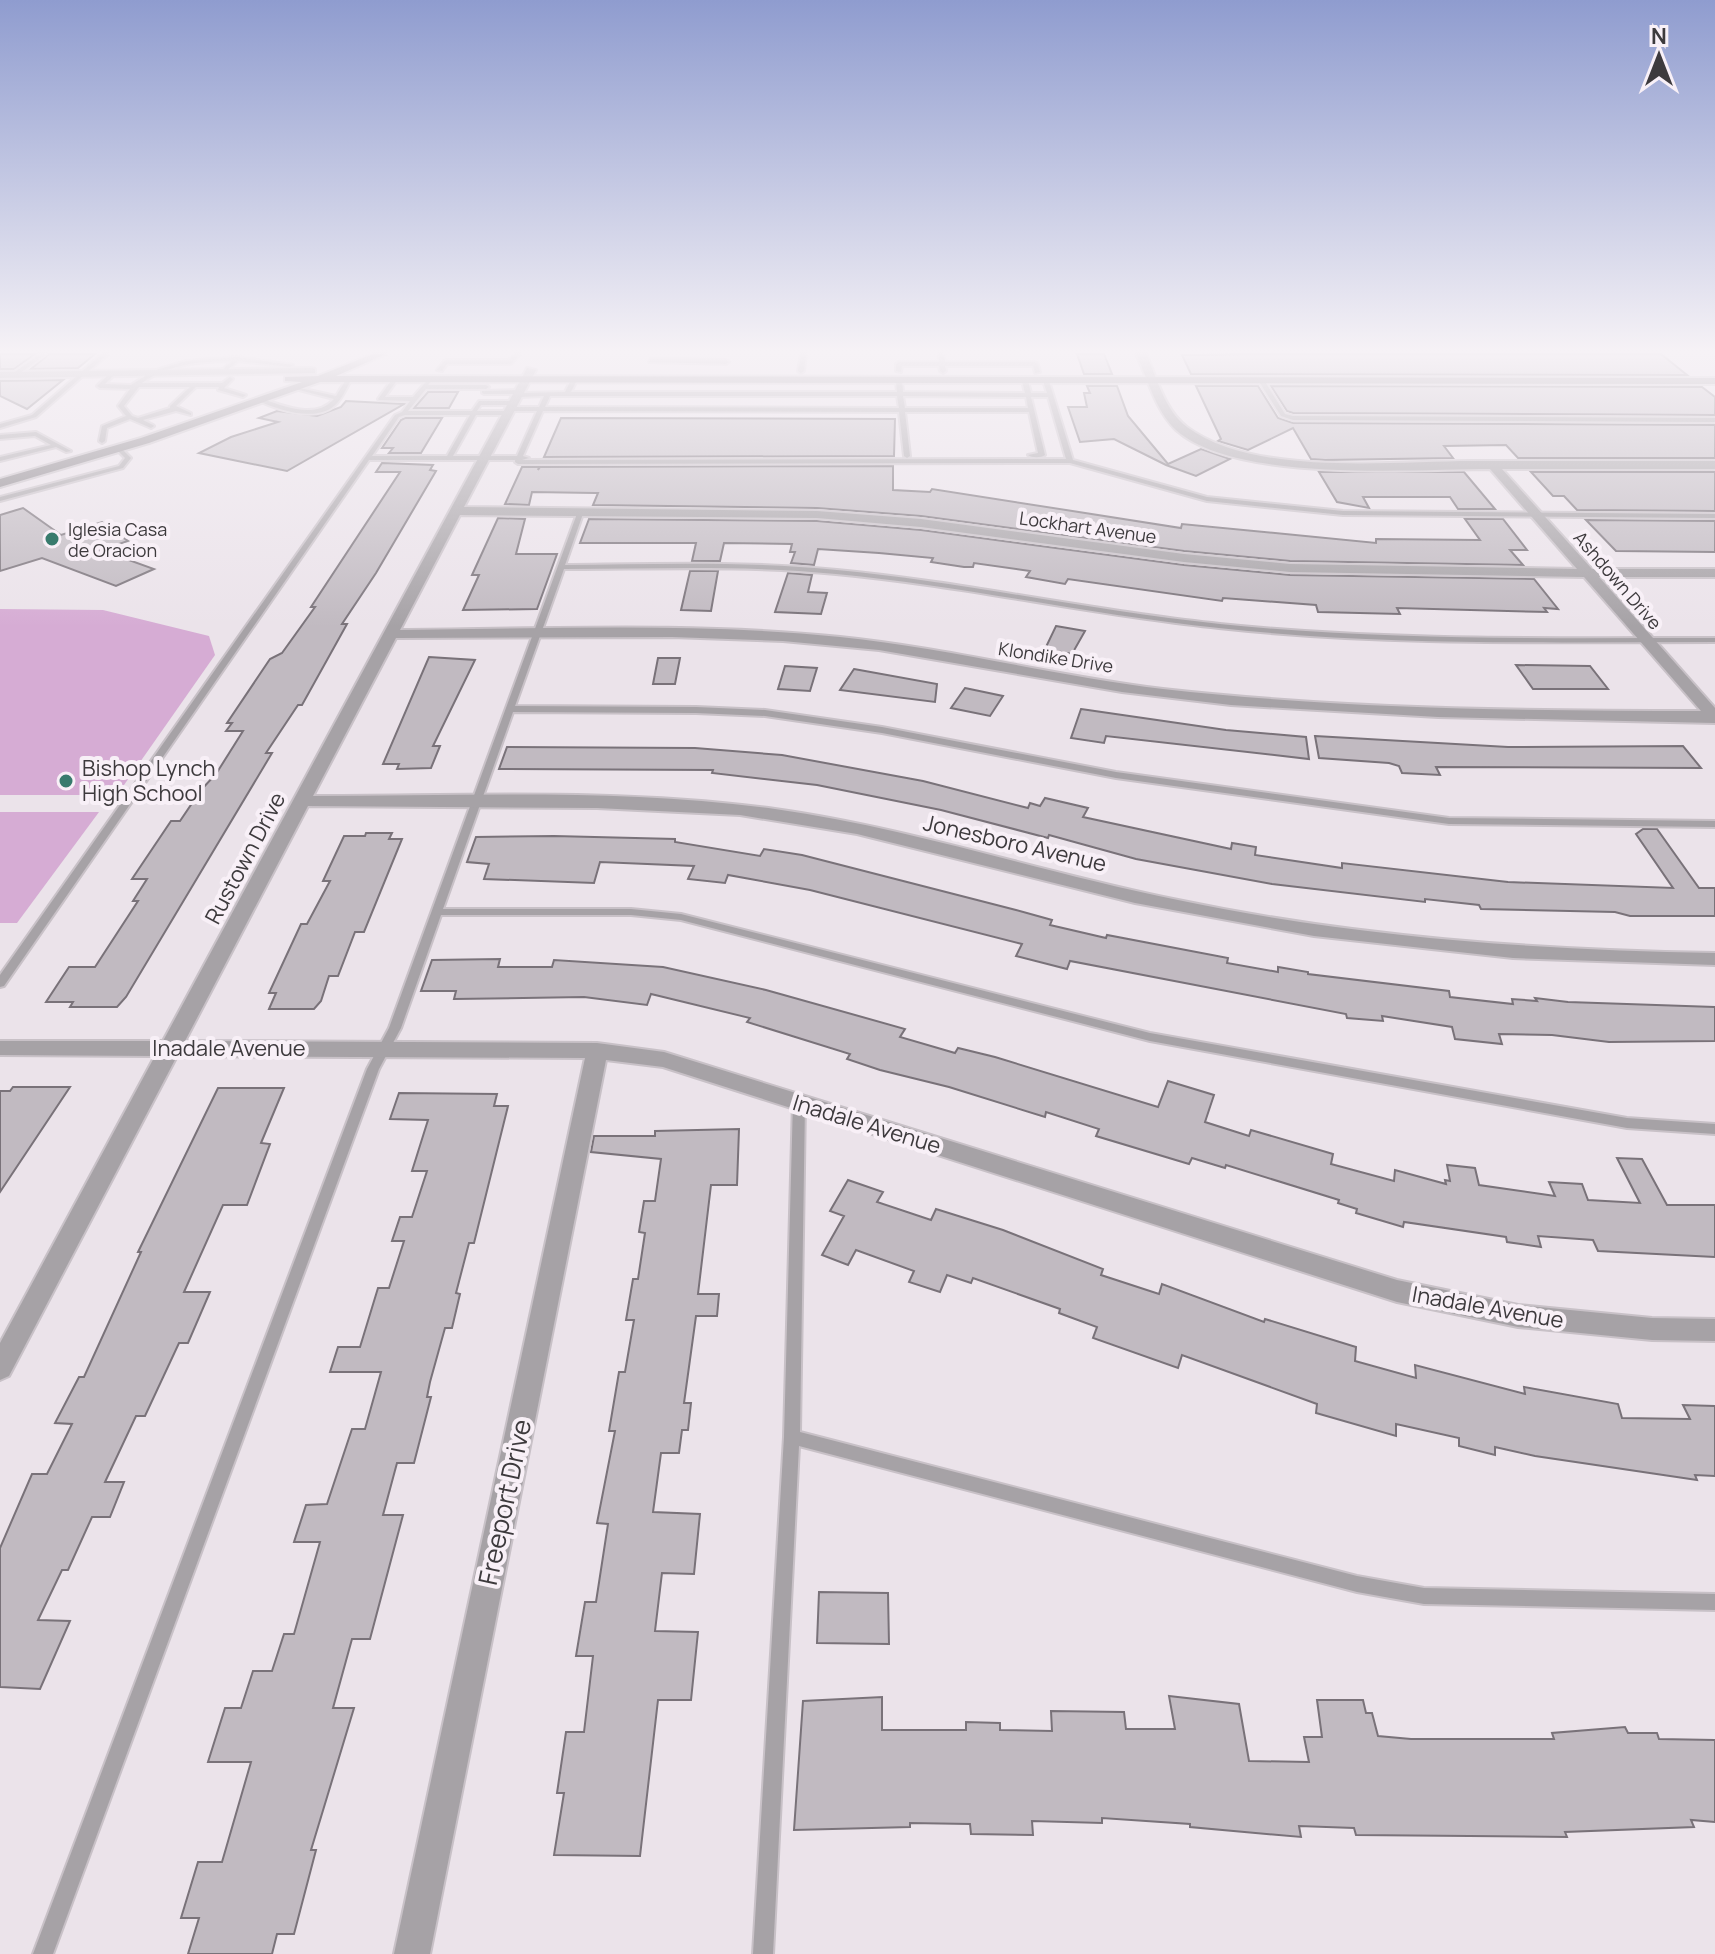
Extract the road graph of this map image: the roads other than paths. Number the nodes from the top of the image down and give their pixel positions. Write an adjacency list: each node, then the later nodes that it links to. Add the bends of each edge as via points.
1 (58, 445): 13 (lane)
2 (79, 445): 13 (main road)
3 (111, 445): 14 (main road)
4 (130, 445): 14 (main road)
5 (377, 445): 16 (lane)
6 (456, 445): 17 (lane)
7 (492, 445): 20 (street, Rustown Drive)
8 (525, 445): 18 (lane)
9 (906, 445): 15 (lane)
10 (1040, 445): 15 (lane, via 1042,455)
11 (1065, 445): 21 (lane)
12 (1215, 445): 22 (street, via 1307,464)
13 (63, 448): 19 (lane); 24 (main road)
14 (119, 449): 25 (main road); 26 (lane, via 128,458 121,467)
15 (907, 456): 18 (lane)
16 (368, 458): 17 (lane); 45 (lane)
17 (449, 458): 20 (lane)
18 (519, 458): 20 (lane); 21 (lane, via 518,462)
19 (0, 459)
20 (485, 459): 27 (street, Rustown Drive)
21 (1070, 461): 29 (lane, via 1230,503 1368,514)
22 (1493, 465): 23 (street); 29 (street, Ashdown Drive)
23 (1715, 465)
24 (0, 469)
25 (0, 483)
26 (0, 499)
27 (456, 511): 28 (street, Lockhart Avenue); 34 (street, Rustown Drive)
28 (581, 511): 31 (lane); 32 (street, Lockhart Avenue, via 870,518 1290,568)
29 (1538, 516): 30 (lane); 32 (street, Ashdown Drive)
30 (1715, 516)
31 (562, 567): 35 (lane); 36 (lane, via 837,571 1273,631)
32 (1589, 573): 33 (street, Lockhart Avenue); 36 (street, Ashdown Drive)
33 (1715, 573)
34 (392, 634): 35 (street, Klondike Drive); 40 (street, Rustown Drive)
35 (537, 634): 38 (lane); 39 (street, Klondike Drive, via 722,634 839,641 1094,684 1262,704 1507,717)
36 (1647, 640): 37 (lane); 39 (street, Ashdown Drive)
37 (1715, 640)
38 (511, 709): 41 (lane); 42 (lane, via 765,713 1116,775 1449,821)
39 (1714, 717)
40 (303, 801): 41 (street, Jonesboro Avenue); 47 (street, Rustown Drive)
41 (477, 802): 43 (lane); 44 (street, Jonesboro Avenue, via 626,802 740,810 812,820 1162,903 1292,927 1469,950)
42 (1715, 824)
43 (437, 912): 48 (lane); 51 (lane, via 681,917 1150,1037 1627,1123)
44 (1715, 959)
45 (0, 983)
46 (0, 1048): 47 (street, Inadale Avenue)
47 (170, 1048): 48 (street, Inadale Avenue); 53 (street, Rustown Drive)
48 (384, 1049): 49 (street, Inadale Avenue); 56 (lane)
49 (597, 1051): 50 (street, Inadale Avenue, via 664,1060); 57 (street, Freeport Drive)
50 (799, 1102): 52 (street, Inadale Avenue, via 1397,1291 1518,1316); 54 (lane)
51 (1715, 1129)
52 (1715, 1330)
53 (0, 1368)
54 (792, 1437): 55 (lane, via 1357,1584 1424,1596); 58 (lane)
55 (1715, 1602)
56 (43, 1954)
57 (412, 1954)
58 (763, 1954)

